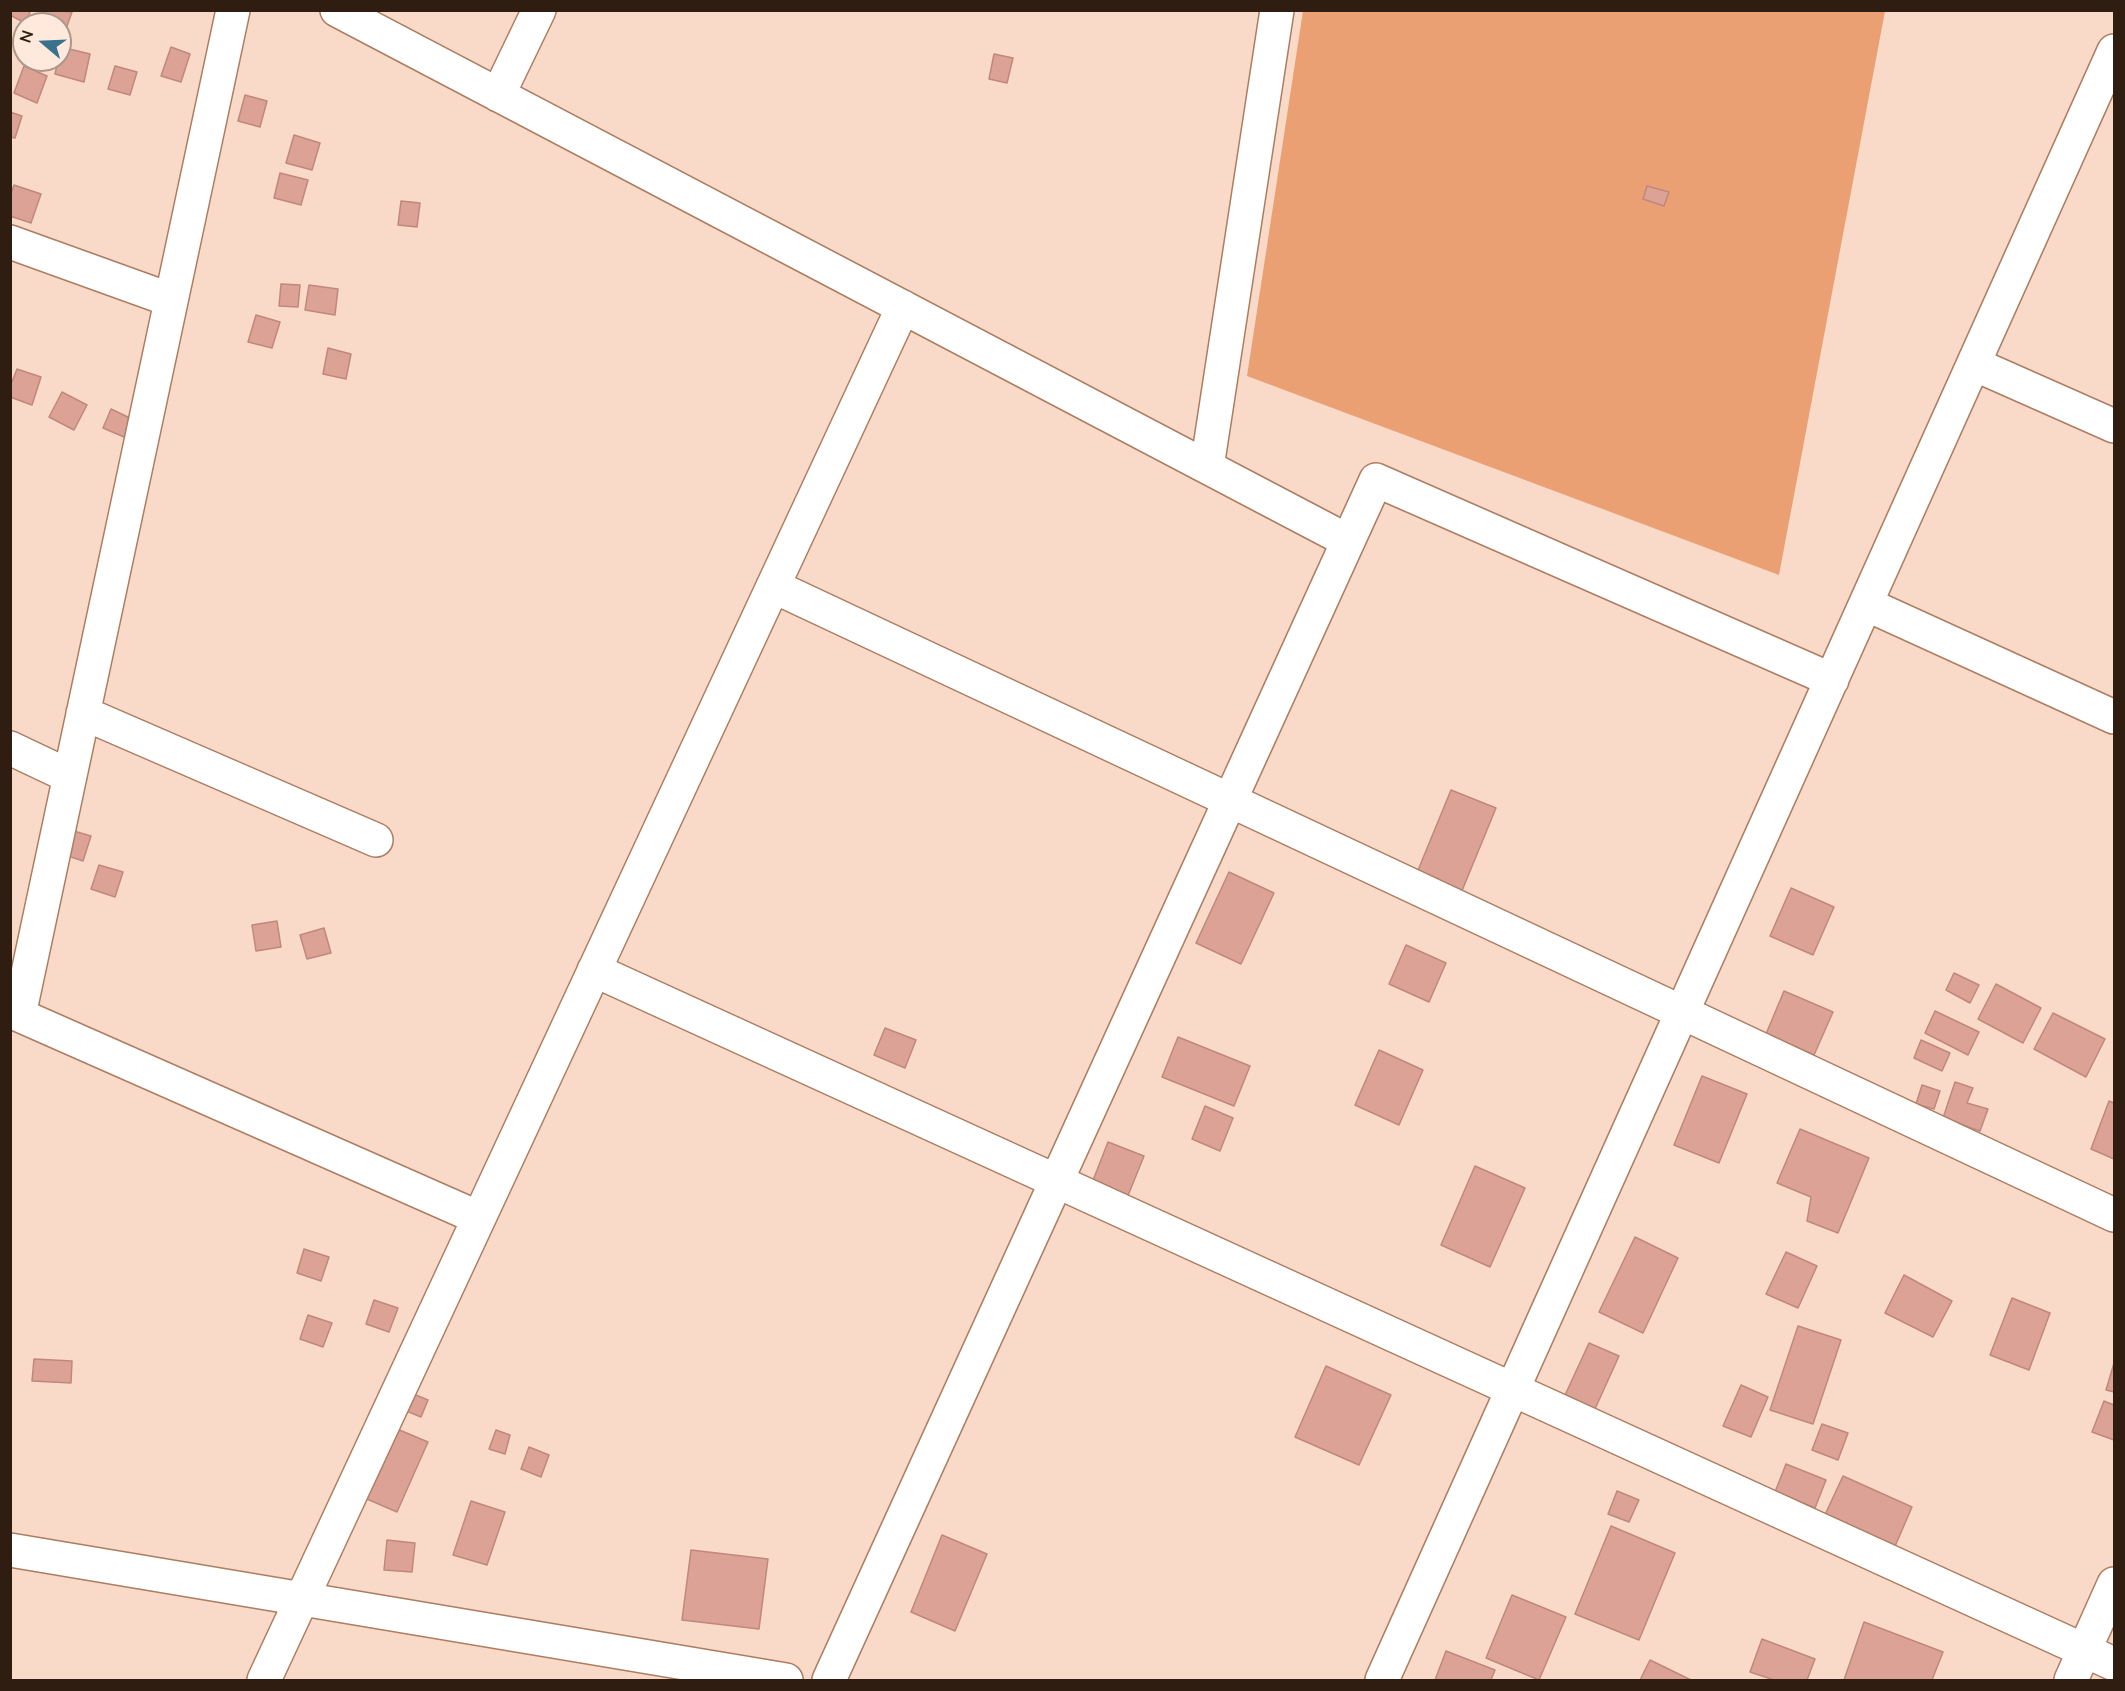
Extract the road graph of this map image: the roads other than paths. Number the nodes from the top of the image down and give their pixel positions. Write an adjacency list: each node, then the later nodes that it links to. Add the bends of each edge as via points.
1 (233, 10): 8 (street)
2 (337, 10): 6 (street)
3 (539, 10): 6 (street)
4 (1277, 10): 12 (street)
5 (2115, 51): 10 (street)
6 (498, 95): 9 (street)
7 (10, 242): 8 (street)
8 (171, 300): 17 (street)
9 (903, 307): 12 (street); 14 (street)
10 (1974, 364): 11 (street); 15 (street)
11 (2115, 426)
12 (1207, 467): 13 (street)
13 (1348, 541): 16 (street, via 1376,480); 21 (street)
14 (773, 586): 21 (street); 23 (street)
15 (1866, 604): 16 (street); 18 (street)
16 (1832, 680): 24 (street)
17 (83, 713): 20 (street); 22 (street)
18 (2115, 717)
19 (10, 748): 20 (street)
20 (69, 776): 27 (street, via 19,1015)
21 (1230, 800): 24 (street); 25 (street)
22 (376, 840)
23 (594, 970): 25 (street); 27 (street)
24 (1683, 1013): 26 (street); 28 (street)
25 (1056, 1182): 28 (street); 36 (street)
26 (2115, 1215)
27 (479, 1218): 31 (street)
28 (1513, 1390): 32 (street); 37 (street)
29 (10, 1550): 31 (street)
30 (2115, 1584): 32 (street)
31 (302, 1600): 34 (street); 35 (street)
32 (2085, 1651): 33 (street); 38 (street)
33 (2115, 1664)
34 (264, 1680)
35 (786, 1680)
36 (829, 1680)
37 (1382, 1680)
38 (2071, 1680)

